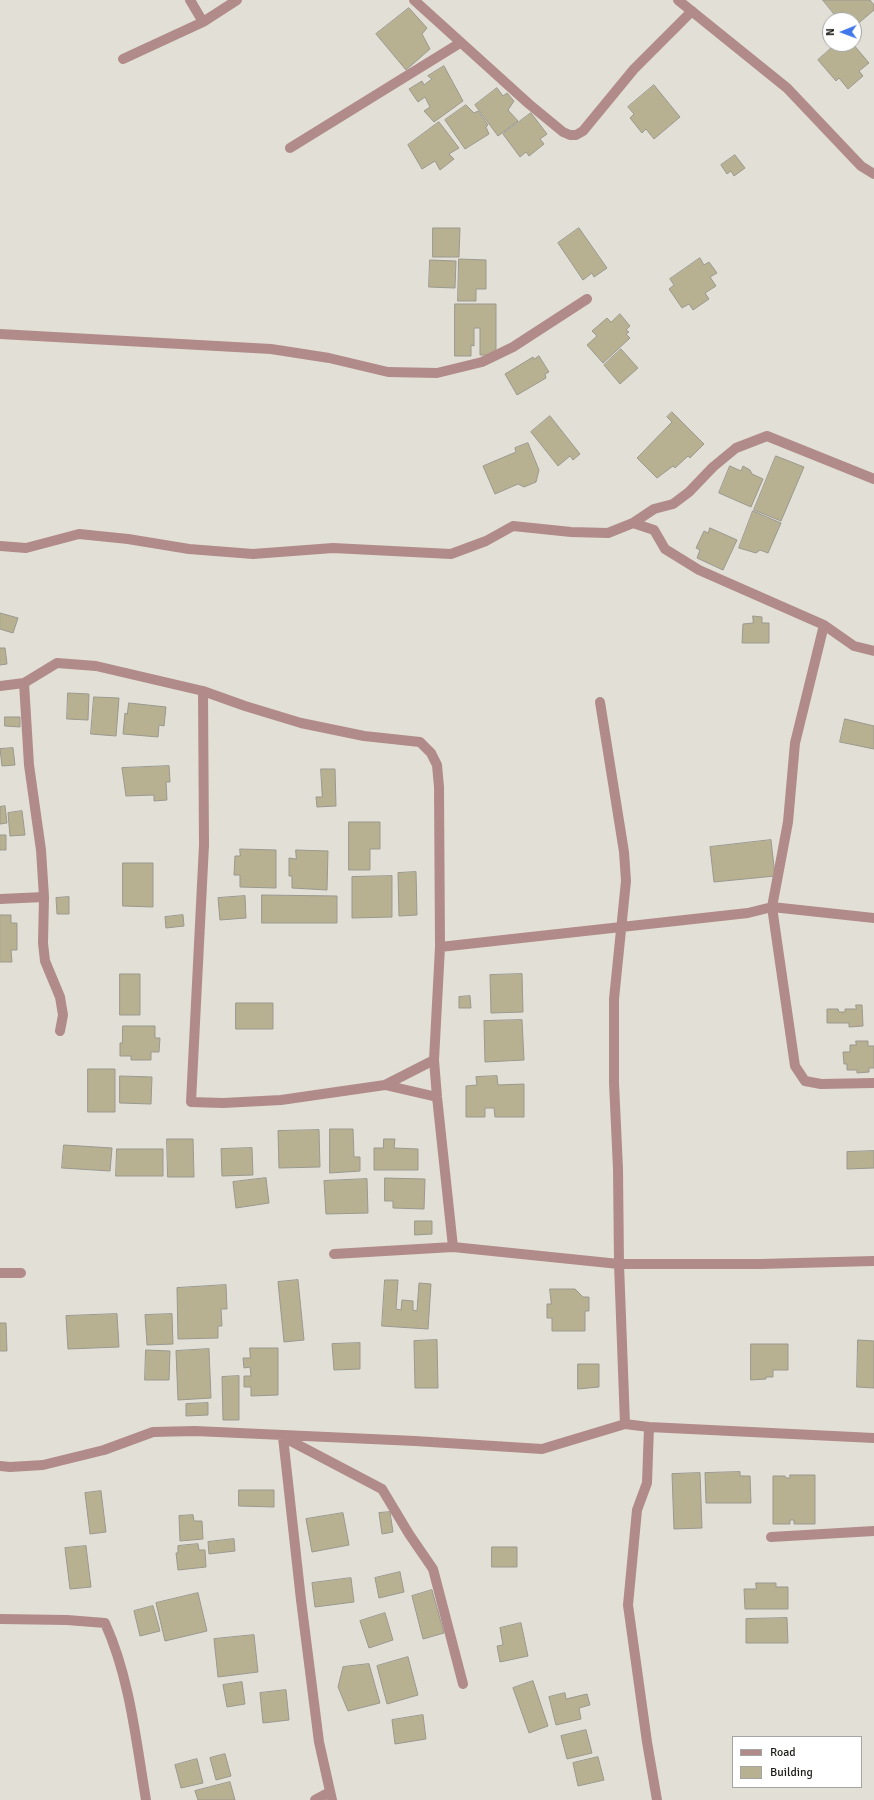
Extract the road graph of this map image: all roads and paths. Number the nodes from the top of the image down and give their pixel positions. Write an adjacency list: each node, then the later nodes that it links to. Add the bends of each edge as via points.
1 (190, 0): 6 (street)
2 (238, 0): 6 (street)
3 (414, 0): 7 (street)
4 (678, 0): 5 (street)
5 (692, 11): 7 (street, via 634,69 583,131 576,136 563,132); 10 (street, via 787,88 861,166)
6 (203, 22): 8 (street)
7 (460, 43): 9 (street)
8 (123, 59)
9 (290, 148)
10 (874, 174)
11 (587, 300): 12 (street, via 513,347 482,362 437,373 388,372 329,358 271,349)
12 (1, 332)
13 (874, 479): 14 (street, via 767,436 736,448 684,496 673,504 654,508)
14 (633, 523): 15 (street, via 608,533 513,526 486,541 451,554 333,548 253,554 189,549 79,534 26,548); 16 (street, via 654,530 665,549 699,570)
15 (0, 546)
16 (824, 625): 17 (street, via 854,646); 24 (street, via 795,743 788,822)
17 (874, 651)
18 (24, 683): 19 (street); 20 (street, via 57,663 96,666); 22 (street, via 29,765 41,850)
19 (0, 686)
20 (203, 691): 27 (street, via 301,723 364,736 420,742 431,753 439,787); 31 (street, via 204,845 191,1102 281,1100)
21 (600, 702): 26 (street, via 624,852 626,881)
22 (44, 897): 23 (street); 28 (street, via 45,961 60,997 63,1015)
23 (0, 899)
24 (772, 907): 25 (street); 26 (street, via 748,913); 30 (street, via 795,1066 806,1081 821,1084)
25 (874, 918)
26 (622, 927): 27 (street); 36 (street, via 614,999)
27 (440, 947): 29 (street)
28 (60, 1031)
29 (434, 1060): 31 (street); 32 (street)
30 (874, 1083)
31 (385, 1085): 32 (street)
32 (437, 1097): 33 (street)
33 (453, 1247): 34 (street); 36 (street)
34 (334, 1254)
35 (874, 1261): 36 (street)
36 (619, 1264): 39 (street)
37 (0, 1273): 38 (street)
38 (21, 1273)
39 (625, 1424): 40 (street); 41 (street, via 542,1449 415,1441)
40 (649, 1427): 42 (street); 51 (street, via 647,1483 637,1510 628,1605 646,1742)
41 (283, 1437): 43 (street, via 153,1432 104,1450 44,1465 10,1468); 47 (street, via 382,1489 433,1568); 48 (street, via 300,1600 320,1742)
42 (874, 1438)
43 (0, 1466)
44 (874, 1531): 45 (street)
45 (771, 1537)
46 (0, 1619): 49 (street, via 105,1623 126,1688)
47 (463, 1684)
48 (331, 1796): 50 (street)
49 (146, 1800)
50 (315, 1800)
51 (657, 1800)

